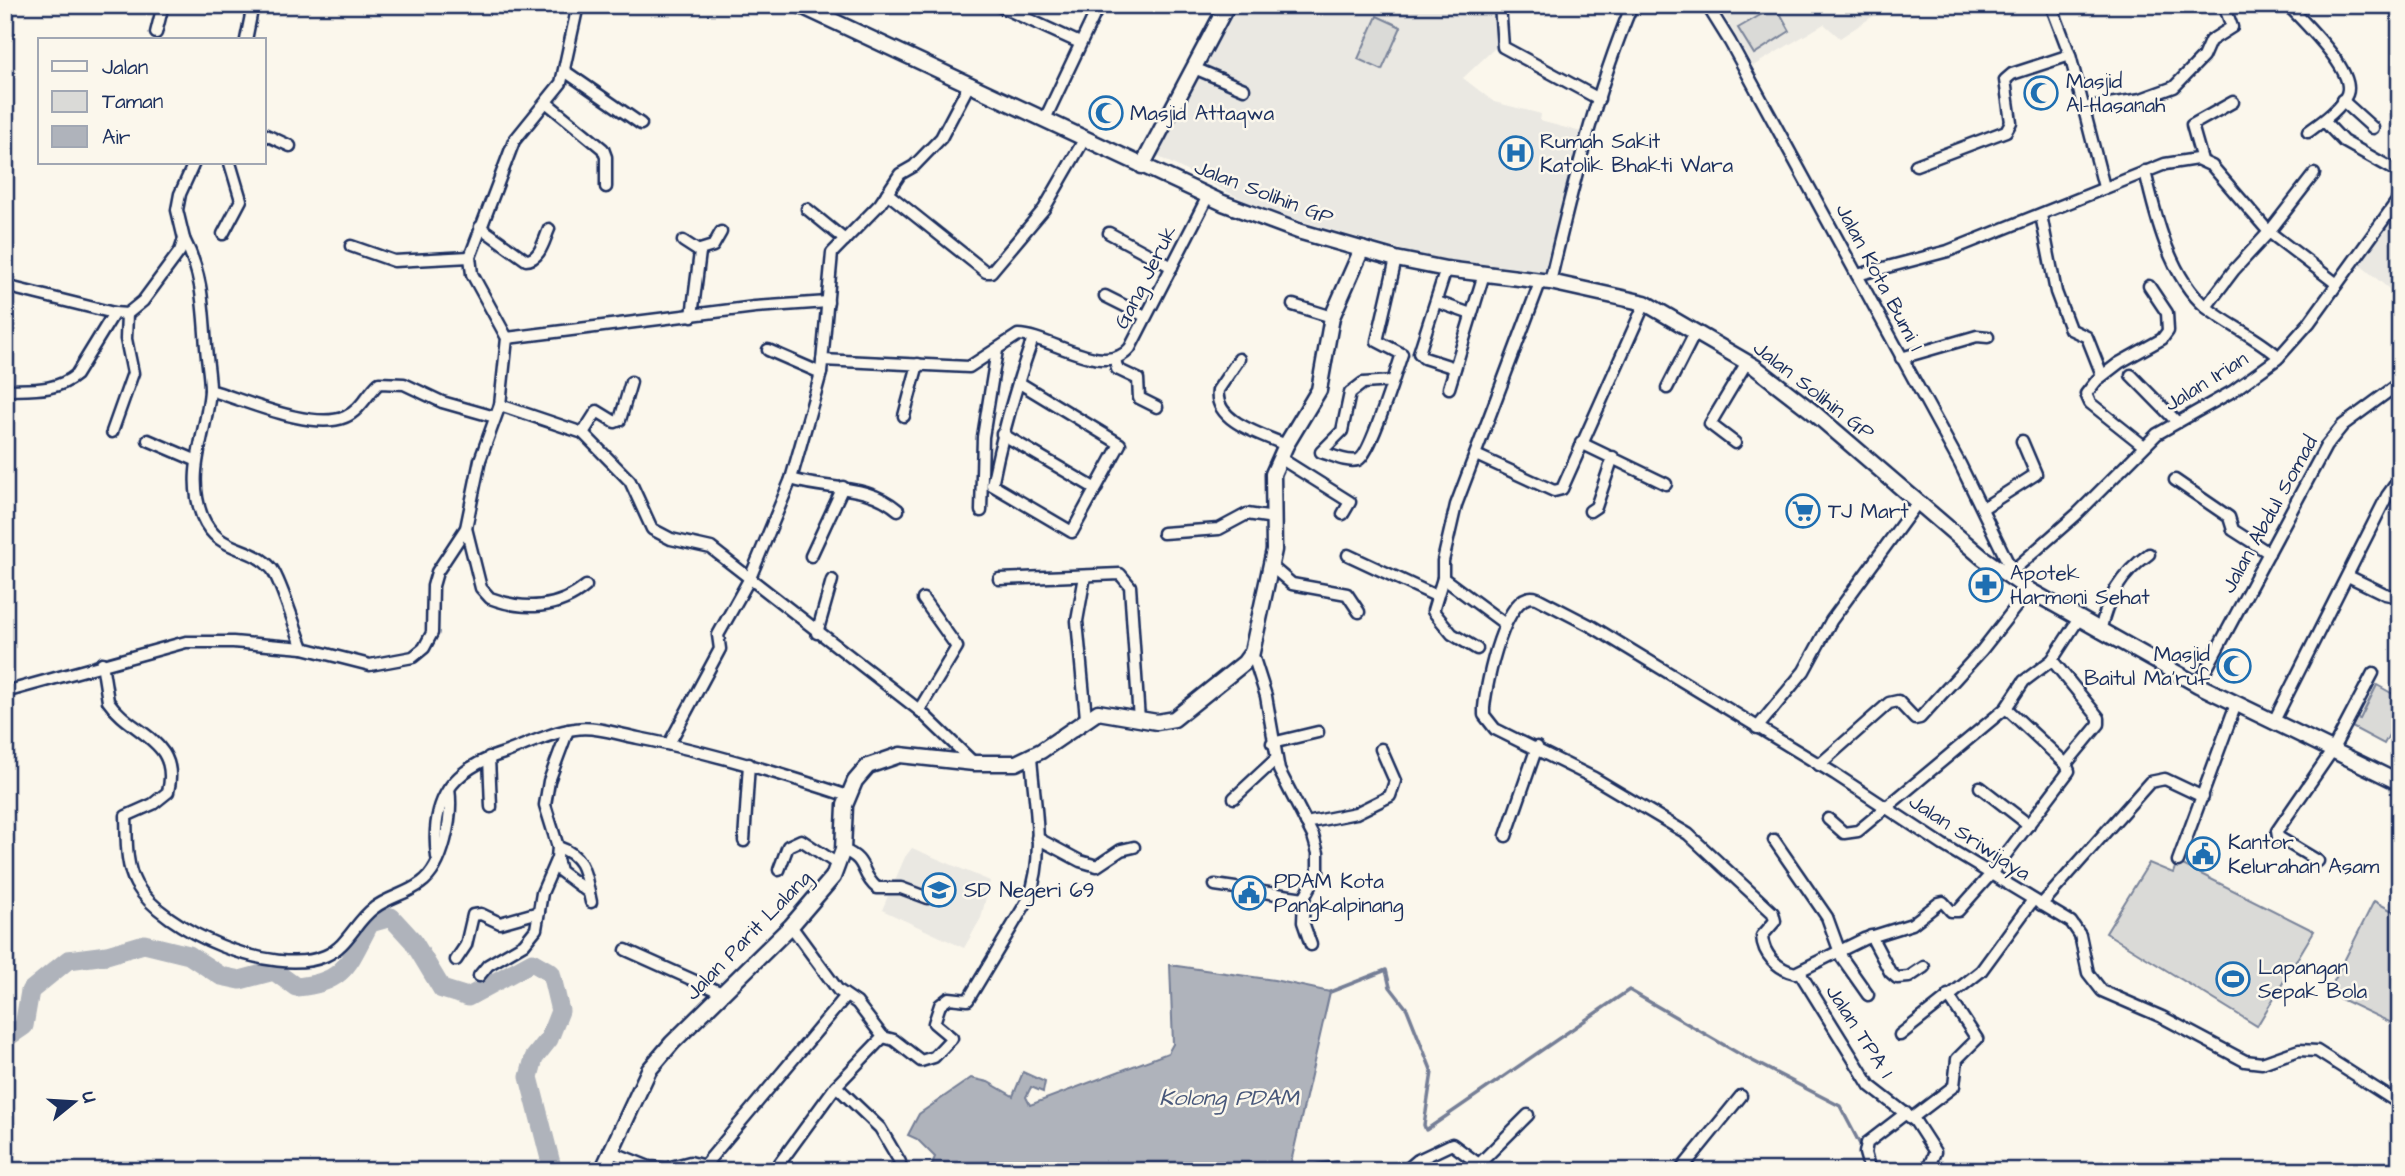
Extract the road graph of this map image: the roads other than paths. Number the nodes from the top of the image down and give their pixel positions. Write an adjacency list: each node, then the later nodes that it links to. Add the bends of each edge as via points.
1 (163, 5): 14 (street)
2 (253, 5): 15 (street)
3 (578, 5): 19 (street)
4 (799, 5): 20 (main road, Jalan Solihin GP)
5 (997, 5): 16 (street)
6 (1099, 5): 16 (street)
7 (1227, 5): 18 (main road)
8 (1500, 5): 22 (street, via 1503,47)
9 (1632, 5): 22 (street)
10 (1707, 5): 67 (street, Jalan Kota Bumi 1)
11 (2050, 5): 17 (street)
12 (2224, 5): 26 (street, via 2231,29 2210,41 2203,57 2174,87 2141,99)
13 (2288, 5): 23 (street, via 2342,68 2347,90)
14 (156, 33)
15 (246, 38)
16 (1080, 43): 27 (street)
17 (2070, 55): 26 (street); 38 (street, via 2008,77 2004,89 2011,122 2006,131)
18 (1194, 68): 21 (street); 39 (main road)
19 (566, 72): 25 (street); 29 (street)
20 (970, 83): 27 (main road, Jalan Solihin GP); 45 (street, via 941,138 915,166 900,174)
21 (1244, 89)
22 (1599, 99): 68 (street)
23 (2342, 100): 28 (street); 30 (street)
24 (2233, 102): 35 (street, via 2192,125)
25 (547, 103): 43 (street, via 603,149); 50 (street, via 514,141)
26 (2083, 108): 44 (street)
27 (1045, 118): 33 (main road, Jalan Solihin GP)
28 (2324, 121): 31 (street); 41 (street, via 2343,141)
29 (641, 124)
30 (2373, 128)
31 (2308, 132)
32 (266, 135): 34 (street)
33 (1085, 138): 39 (main road, Jalan Solihin GP); 45 (street, via 1044,209 991,272)
34 (290, 146)
35 (2202, 160): 40 (street); 53 (street, via 2217,170)
36 (194, 164): 56 (street, via 177,210)
37 (230, 164): 55 (street, via 241,200)
38 (1916, 164)
39 (1142, 166): 46 (main road, Jalan Solihin GP)
40 (2145, 171): 44 (street); 77 (street, via 2162,234 2178,271)
41 (2400, 173)
42 (2314, 174): 53 (street)
43 (606, 187)
44 (2104, 187): 49 (street)
45 (887, 193): 57 (street)
46 (1208, 196): 60 (main road, Jalan Solihin GP, via 1298,231); 64 (street, Gang Jeruk)
47 (2400, 197): 69 (street, Jalan Irian)
48 (807, 209): 57 (street)
49 (2041, 215): 67 (street, via 1948,251); 100 (street, via 2065,319 2070,329 2087,337)
50 (480, 228): 51 (street, via 526,260 537,257); 62 (street)
51 (549, 229)
52 (722, 232): 61 (street, via 715,245)
53 (2269, 232): 69 (street); 77 (street)
54 (1109, 233): 64 (street)
55 (223, 234)
56 (184, 239): 79 (street, via 143,301); 108 (street, via 201,280)
57 (845, 240): 73 (street, via 832,253)
58 (682, 241): 61 (street)
59 (351, 246): 62 (street, via 394,261)
60 (1362, 249): 63 (main road, Jalan Solihin GP); 83 (main road)
61 (700, 250): 81 (street)
62 (470, 257): 86 (street, via 472,274)
63 (1396, 259): 65 (main road, Jalan Solihin GP); 101 (street, via 1377,341 1402,355)
64 (1172, 267): 82 (street, Gang Jeruk)
65 (1446, 269): 66 (main road, Jalan Solihin GP); 74 (street)
66 (1484, 274): 68 (main road, Jalan Solihin GP); 80 (street)
67 (1857, 275): 92 (street, Jalan Kota Bumi 1)
68 (1546, 281): 75 (main road, Jalan Solihin GP); 123 (street)
69 (2337, 284): 90 (street, Jalan Irian)
70 (5, 286): 78 (street)
71 (2149, 286): 100 (street, via 2167,313 2168,331)
72 (1105, 296): 82 (street)
73 (828, 302): 81 (street); 94 (street)
74 (1437, 302): 80 (street); 97 (street, via 1420,356)
75 (1645, 303): 84 (main road, Jalan Solihin GP); 119 (street)
76 (1293, 305): 83 (street)
77 (2206, 307): 90 (street)
78 (114, 313): 79 (street); 107 (street, via 68,382)
79 (127, 314): 114 (street, via 126,339 133,373)
80 (1471, 314): 97 (street)
81 (692, 316): 86 (street)
82 (1145, 316): 91 (street, Gang Jeruk, via 1130,348)
83 (1332, 317): 122 (main road, via 1319,390)
84 (1696, 331): 95 (main road, Jalan Solihin GP); 106 (street)
85 (1988, 337): 92 (street, via 1977,336)
86 (507, 338): 109 (street)
87 (1033, 338): 88 (street, via 1018,335); 91 (street, Gang Jeruk, via 1086,356); 103 (street)
88 (997, 349): 96 (street, via 969,368); 135 (street, via 983,437)
89 (768, 350): 98 (street)
90 (2279, 357): 113 (street, Jalan Irian, via 2233,391)
91 (1115, 358): 110 (street, via 1117,369 1138,379 1139,398)
92 (1902, 358): 133 (street, Jalan Kota Bumi 1)
93 (1239, 359): 122 (street, via 1218,390 1221,407)
94 (822, 360): 96 (street); 98 (street)
95 (1747, 362): 120 (street, via 1710,424); 132 (main road, Jalan Solihin GP, via 1814,412)
96 (918, 364): 111 (street)
97 (1455, 368): 105 (street)
98 (821, 373): 127 (street)
99 (2131, 375): 113 (street)
100 (2102, 376): 121 (street, via 2086,394 2087,400)
101 (1392, 381): 101 (street, via 1362,458 1347,460 1321,452 1342,430 1350,393 1363,383)
102 (631, 382): 115 (street, via 621,420 615,422 597,411)
103 (1018, 382): 116 (street); 131 (street, via 1120,443)
104 (2400, 383): 141 (street, Jalan Abdul Somad, via 2343,425 2326,446)
105 (1449, 388)
106 (1667, 388)
107 (5, 390)
108 (210, 390): 112 (street, via 308,420 327,420 358,409 379,383 390,381); 125 (street)
109 (500, 405): 112 (street); 115 (street)
110 (1157, 407)
111 (904, 416)
112 (495, 417): 139 (street, via 480,460)
113 (2177, 422): 121 (street, Jalan Irian)
114 (112, 432)
115 (583, 433): 149 (street, via 630,481 652,529 671,539 711,548)
116 (1002, 434): 131 (street); 131 (street, via 992,485 1072,533)
117 (148, 440): 125 (street)
118 (2022, 441): 133 (street, via 2036,474)
119 (1581, 443): 123 (street, via 1558,491); 124 (street)
120 (1735, 443)
121 (2144, 446): 146 (street, Jalan Irian)
122 (1283, 452): 137 (street, via 1350,502); 138 (main road, via 1272,482)
123 (1476, 455): 150 (street, via 1448,535)
124 (1613, 457): 129 (street); 136 (street, via 1596,507)
125 (195, 460): 163 (street, via 202,514 212,534 272,570)
126 (2400, 478): 148 (street, via 2386,496)
127 (791, 480): 130 (street); 149 (street)
128 (2175, 480): 141 (street, via 2229,517 2233,530)
129 (1666, 484)
130 (843, 487): 134 (street, via 873,494); 144 (street)
131 (1096, 489)
132 (1917, 502): 146 (main road, Jalan Solihin GP); 177 (street, via 1832,621 1804,671)
133 (1983, 509): 146 (street, Jalan Kota Bumi 1)
134 (898, 510)
135 (981, 510)
136 (1590, 511)
137 (1343, 513)
138 (1274, 518): 140 (street, via 1243,515 1220,530); 145 (main road)
139 (466, 528): 153 (street, via 481,588 490,598 546,606 570,599); 163 (street, via 437,572 432,633 413,657 370,665)
140 (1163, 533)
141 (2269, 553): 169 (street, Jalan Abdul Somad)
142 (2149, 554): 161 (street, via 2121,578)
143 (1348, 555): 155 (street)
144 (811, 556)
145 (1271, 566): 158 (street, via 1292,584 1347,594); 165 (main road)
146 (2010, 573): 154 (main road, Jalan Solihin GP)
147 (1085, 576): 151 (street); 174 (street, via 1076,621); 175 (street, via 1120,574 1129,580)
148 (2348, 576): 156 (street); 176 (street)
149 (750, 578): 162 (street); 181 (street, via 718,635 718,653)
150 (1443, 578): 155 (street); 160 (street)
151 (999, 579)
152 (832, 580): 162 (street)
153 (586, 586)
154 (2029, 590): 159 (main road, Jalan Solihin GP); 191 (street, via 1920,718 1915,719 1898,702 1889,703)
155 (1436, 596): 164 (street, via 1433,611 1442,624)
156 (2400, 597)
157 (923, 599): 173 (street, via 957,647)
158 (1359, 612)
159 (2078, 620): 161 (main road, Jalan Solihin GP); 166 (street)
160 (1506, 624): 177 (street, Jalan Sriwijaya, via 1521,599 1531,595 1593,627); 182 (street, via 1484,715 1495,729)
161 (2100, 632): 169 (main road, Jalan Solihin GP)
162 (817, 633): 173 (street)
163 (303, 648): 167 (street, via 186,642)
164 (1477, 649)
165 (1252, 652): 175 (main road, via 1182,715 1167,721); 180 (street, via 1266,696)
166 (2052, 660): 172 (street, via 2024,681); 190 (street, via 2099,720)
167 (102, 663): 170 (street); 185 (street, via 108,701 169,760 169,792 126,816 131,873 139,890 182,925 240,953 291,963 314,960 342,946 376,907 422,883 437,857 437,819 449,789 465,769)
168 (2373, 673): 184 (street)
169 (2198, 685): 171 (main road, Jalan Solihin GP)
170 (5, 692)
171 (2236, 704): 176 (main road, Jalan Solihin GP); 195 (street)
172 (2006, 708): 190 (street); 197 (street)
173 (919, 710): 188 (street)
174 (1086, 718): 175 (main road, via 1106,712); 186 (main road, Jalan Parit Lalang)
175 (1139, 720)
176 (2273, 723): 184 (main road, Jalan Solihin GP)
177 (1757, 728): 191 (street, Jalan Sriwijaya)
178 (568, 730): 181 (street, via 600,730); 185 (street); 206 (street, via 545,805)
179 (1318, 732): 180 (street)
180 (1272, 743): 187 (street)
181 (668, 744): 189 (street)
182 (1537, 747): 202 (street); 227 (street, via 1699,843 1773,913 1774,921 1762,936 1766,952 1785,969)
183 (1381, 749): 200 (street, via 1395,781 1390,796 1356,813)
184 (2332, 751): 192 (main road, Jalan Solihin GP); 211 (street, via 2276,834)
185 (489, 757): 198 (street)
186 (1031, 757): 188 (main road, Jalan Parit Lalang, via 1003,764); 203 (street)
187 (1276, 759): 196 (street); 200 (street)
188 (974, 763): 194 (main road, Jalan Parit Lalang, via 890,757 869,766)
189 (750, 764): 194 (street); 205 (street)
190 (2066, 764): 201 (street, via 2067,775)
191 (1819, 765): 197 (street, Jalan Sriwijaya)
192 (2400, 783)
193 (1980, 787): 201 (street)
194 (848, 796): 208 (main road, Jalan Parit Lalang)
195 (2203, 797): 210 (street); 218 (street, via 2165,779 2150,782)
196 (1234, 798)
197 (1886, 806): 199 (street, via 1851,834); 214 (street, Jalan Sriwijaya)
198 (491, 807)
199 (1828, 819)
200 (1306, 823): 217 (street, via 1316,842 1319,865)
201 (2029, 825): 214 (street)
202 (1506, 836)
203 (1037, 838): 207 (street, via 1097,866); 234 (street, via 1034,883 1019,916 968,1000 944,999 934,1019 951,1040 923,1062)
204 (1774, 840): 224 (street, via 1827,917)
205 (744, 842)
206 (558, 847): 209 (street); 209 (street, via 580,860 589,897 560,871)
207 (1134, 847)
208 (843, 850): 212 (main road, Jalan Parit Lalang); 216 (street, via 862,860 877,888 901,888)
209 (557, 859): 219 (street)
210 (2178, 861)
211 (2318, 862)
212 (839, 865): 213 (street, via 801,840 788,846); 220 (main road, Jalan Parit Lalang, via 823,891)
213 (779, 870)
214 (1991, 874): 218 (street, Jalan Sriwijaya); 221 (street, via 1958,911 1951,911 1943,902 1912,924)
215 (1215, 885): 217 (street)
216 (928, 898)
217 (1304, 898): 222 (street, via 1303,922)
218 (2037, 903): 231 (street, via 1981,971); 237 (street, Jalan Sriwijaya, via 2077,927 2088,973 2102,991 2245,1062 2262,1063 2299,1050 2317,1051)
219 (539, 912): 225 (street, via 500,923 473,915 466,945); 228 (street, via 529,939)
220 (791, 926): 229 (main road, Jalan Parit Lalang); 232 (street)
221 (1871, 936): 224 (street); 226 (street, via 1897,978)
222 (1311, 944)
223 (626, 950): 229 (street)
224 (1839, 951): 227 (street); 230 (street)
225 (456, 960)
226 (1924, 967)
227 (1800, 973): 239 (street, Jalan TPA 1, via 1870,1086)
228 (479, 976)
229 (722, 993): 240 (main road, Jalan Parit Lalang, via 649,1070)
230 (1868, 995)
231 (1948, 995): 233 (street); 239 (street, via 1977,1036 1957,1059 1954,1086)
232 (846, 996): 234 (street); 242 (street)
233 (1900, 1035)
234 (883, 1037): 235 (street)
235 (836, 1086): 241 (street, via 880,1128); 247 (street)
236 (1741, 1096): 251 (street)
237 (2400, 1104)
238 (1528, 1115): 243 (street)
239 (1909, 1115): 252 (street, via 1867,1143); 253 (street, Jalan TPA 1, via 1935,1152)
240 (609, 1150): 242 (street, via 649,1167 667,1168 684,1162); 245 (main road, Jalan Parit Lalang)
241 (900, 1162)
242 (704, 1166): 246 (street)
243 (1475, 1167): 249 (street, via 1452,1144); 250 (street)
244 (1319, 1170): 248 (street)
245 (602, 1171)
246 (723, 1171)
247 (774, 1171)
248 (1346, 1171)
249 (1405, 1171)
250 (1488, 1171)
251 (1680, 1171)
252 (1870, 1171)
253 (1927, 1171)

